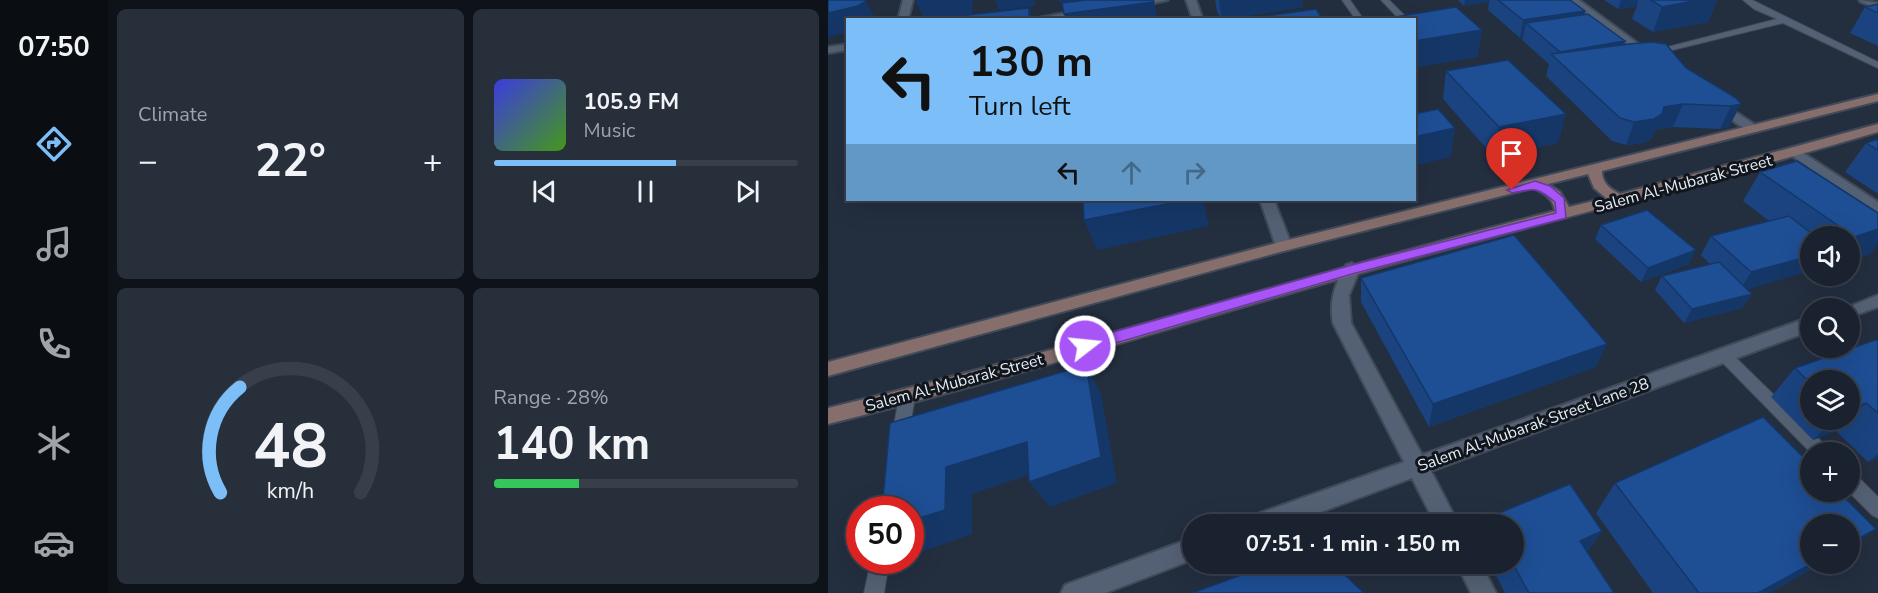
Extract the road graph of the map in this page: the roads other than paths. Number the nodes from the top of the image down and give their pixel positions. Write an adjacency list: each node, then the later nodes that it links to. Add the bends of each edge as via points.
1 (908, 0): 12 (street)
2 (1163, 0): 10 (street)
3 (1191, 0): 14 (street)
4 (1346, 0): 15 (lane)
5 (1385, 0): 16 (lane)
6 (1573, 0): 20 (street)
7 (1747, 0): 17 (lane)
8 (1864, 0): 9 (street)
9 (1878, 6)
10 (1116, 7)
11 (1092, 11): 13 (street)
12 (904, 18)
13 (1046, 18)
14 (1197, 18)
15 (1359, 18)
16 (1403, 18)
17 (1784, 20): 20 (lane); 21 (lane)
18 (846, 47): 19 (street)
19 (828, 50)
20 (1652, 57)
21 (1878, 65)
22 (1705, 95): 25 (street)
23 (1878, 97): 25 (main road, Salem Al-Mubarak Street)
24 (1878, 128): 26 (main road, Salem Al-Mubarak Street)
25 (1753, 129): 27 (main road, Salem Al-Mubarak Street)
26 (1797, 153): 29 (main road, Salem Al-Mubarak Street); 31 (street)
27 (1595, 170): 28 (main road, Salem Al-Mubarak Street); 29 (main road, via 1598,186)
28 (1535, 184): 32 (main road, via 1554,194 1560,201); 33 (main road, Salem Al-Mubarak Street)
29 (1620, 200): 32 (main road, Salem Al-Mubarak Street)
30 (1267, 201): 33 (street)
31 (1878, 209)
32 (1562, 215): 34 (main road, Salem Al-Mubarak Street)
33 (1284, 246): 39 (main road, Salem Al-Mubarak Street)
34 (1352, 269): 40 (main road, Salem Al-Mubarak Street); 44 (street, via 1340,293 1342,323)
35 (1878, 301): 36 (street)
36 (1860, 307)
37 (1800, 328): 38 (street, Salem Al-Mubarak Street Lane 28)
38 (1724, 355): 42 (lane); 44 (street, Salem Al-Mubarak Street Lane 28)
39 (828, 369)
40 (907, 398): 41 (main road, Salem Al-Mubarak Street); 43 (lane)
41 (828, 416)
42 (1811, 442)
43 (897, 454)
44 (1417, 466): 47 (street, Salem Al-Mubarak Street Lane 28); 48 (street)
45 (1860, 491): 46 (lane)
46 (1878, 509)
47 (1287, 514)
48 (1442, 514)
49 (1182, 553): 53 (street)
50 (878, 574): 52 (lane)
51 (1474, 574): 54 (street)
52 (874, 593)
53 (1072, 593)
54 (1484, 593)

